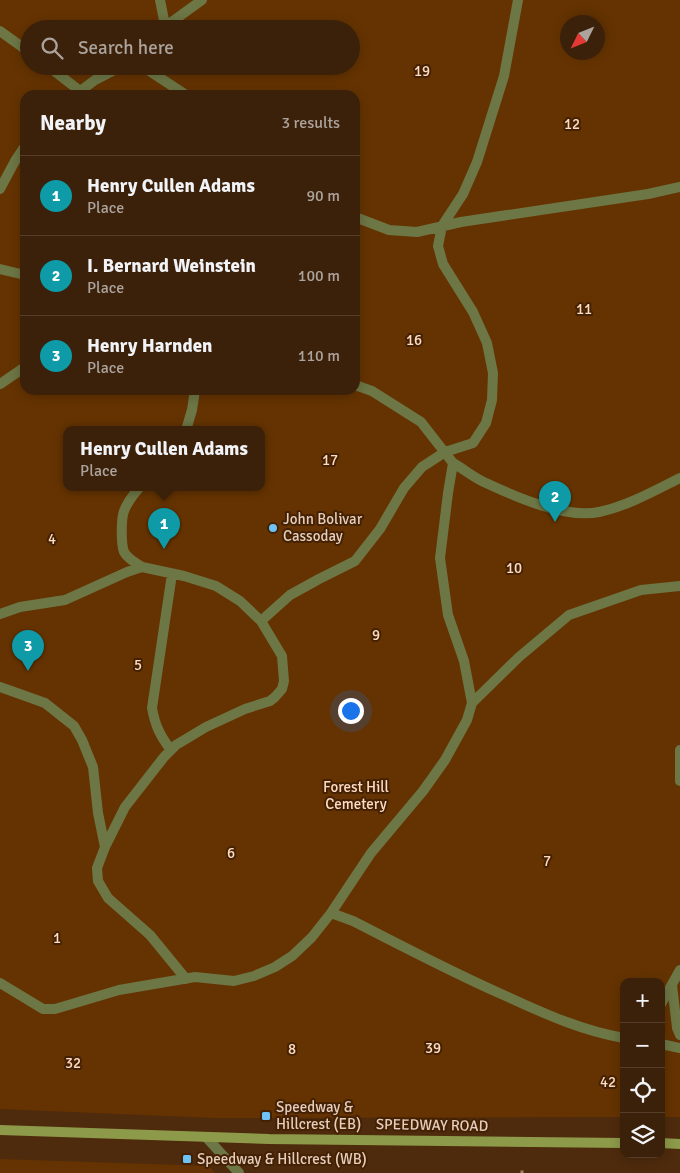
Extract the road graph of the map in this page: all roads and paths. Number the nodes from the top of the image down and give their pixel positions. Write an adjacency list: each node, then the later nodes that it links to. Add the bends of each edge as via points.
1 (160, 0): 4 (street)
2 (202, 0): 5 (street)
3 (518, 0): 18 (street, via 504,76 477,162 463,194)
4 (162, 20)
5 (173, 20)
6 (0, 31): 7 (street)
7 (20, 45)
8 (58, 75): 11 (street)
9 (105, 75): 12 (street)
10 (156, 75): 13 (street)
11 (74, 90)
12 (81, 90)
13 (178, 90)
14 (20, 154): 16 (street)
15 (680, 187): 18 (street)
16 (0, 189)
17 (360, 219): 18 (street, via 389,230 417,232)
18 (442, 226): 26 (street, via 438,246 443,264 473,312 487,343 493,372 492,400 486,423 473,443)
19 (0, 269): 20 (street)
20 (20, 274)
21 (20, 370): 22 (street)
22 (0, 384)
23 (360, 387): 26 (street, via 421,422)
24 (194, 395): 25 (street)
25 (187, 426)
26 (445, 452): 27 (street); 34 (street, via 422,467 404,488 380,529 355,561 290,596)
27 (453, 463): 28 (street, via 484,482 548,507 574,513 598,512 631,502); 36 (street, via 440,558 448,615 464,661)
28 (680, 478)
29 (137, 491): 30 (street, via 123,513 122,539 130,560)
30 (142, 567): 31 (street); 33 (street, via 65,600 20,607)
31 (172, 574): 34 (street, via 216,586 240,601); 37 (street, via 152,708 160,736)
32 (680, 586): 36 (street, via 641,590 569,615)
33 (0, 614)
34 (261, 621): 37 (street, via 282,656 282,689 270,700 206,727)
35 (0, 687): 40 (street, via 45,704 74,726 93,767)
36 (472, 703): 41 (street, via 467,720 444,760 423,791 371,853)
37 (171, 750): 40 (street, via 125,807)
38 (680, 750): 39 (street)
39 (680, 781)
40 (105, 847): 43 (street, via 97,868 102,890 150,935)
41 (331, 913): 43 (street, via 312,937 274,967 234,982); 48 (street, via 545,1014)
42 (680, 970): 45 (street)
43 (186, 979): 44 (street, via 119,990 55,1010 43,1009)
44 (0, 983)
45 (672, 985): 46 (street); 47 (street)
46 (665, 997)
47 (680, 1035)
48 (620, 1037)
49 (665, 1045): 50 (street)
50 (680, 1048)
51 (0, 1130): 52 (main road, SPEEDWAY ROAD)
52 (206, 1137): 53 (main road, SPEEDWAY ROAD); 56 (street)
53 (620, 1143)
54 (665, 1143): 55 (main road)
55 (680, 1144)
56 (239, 1173)

